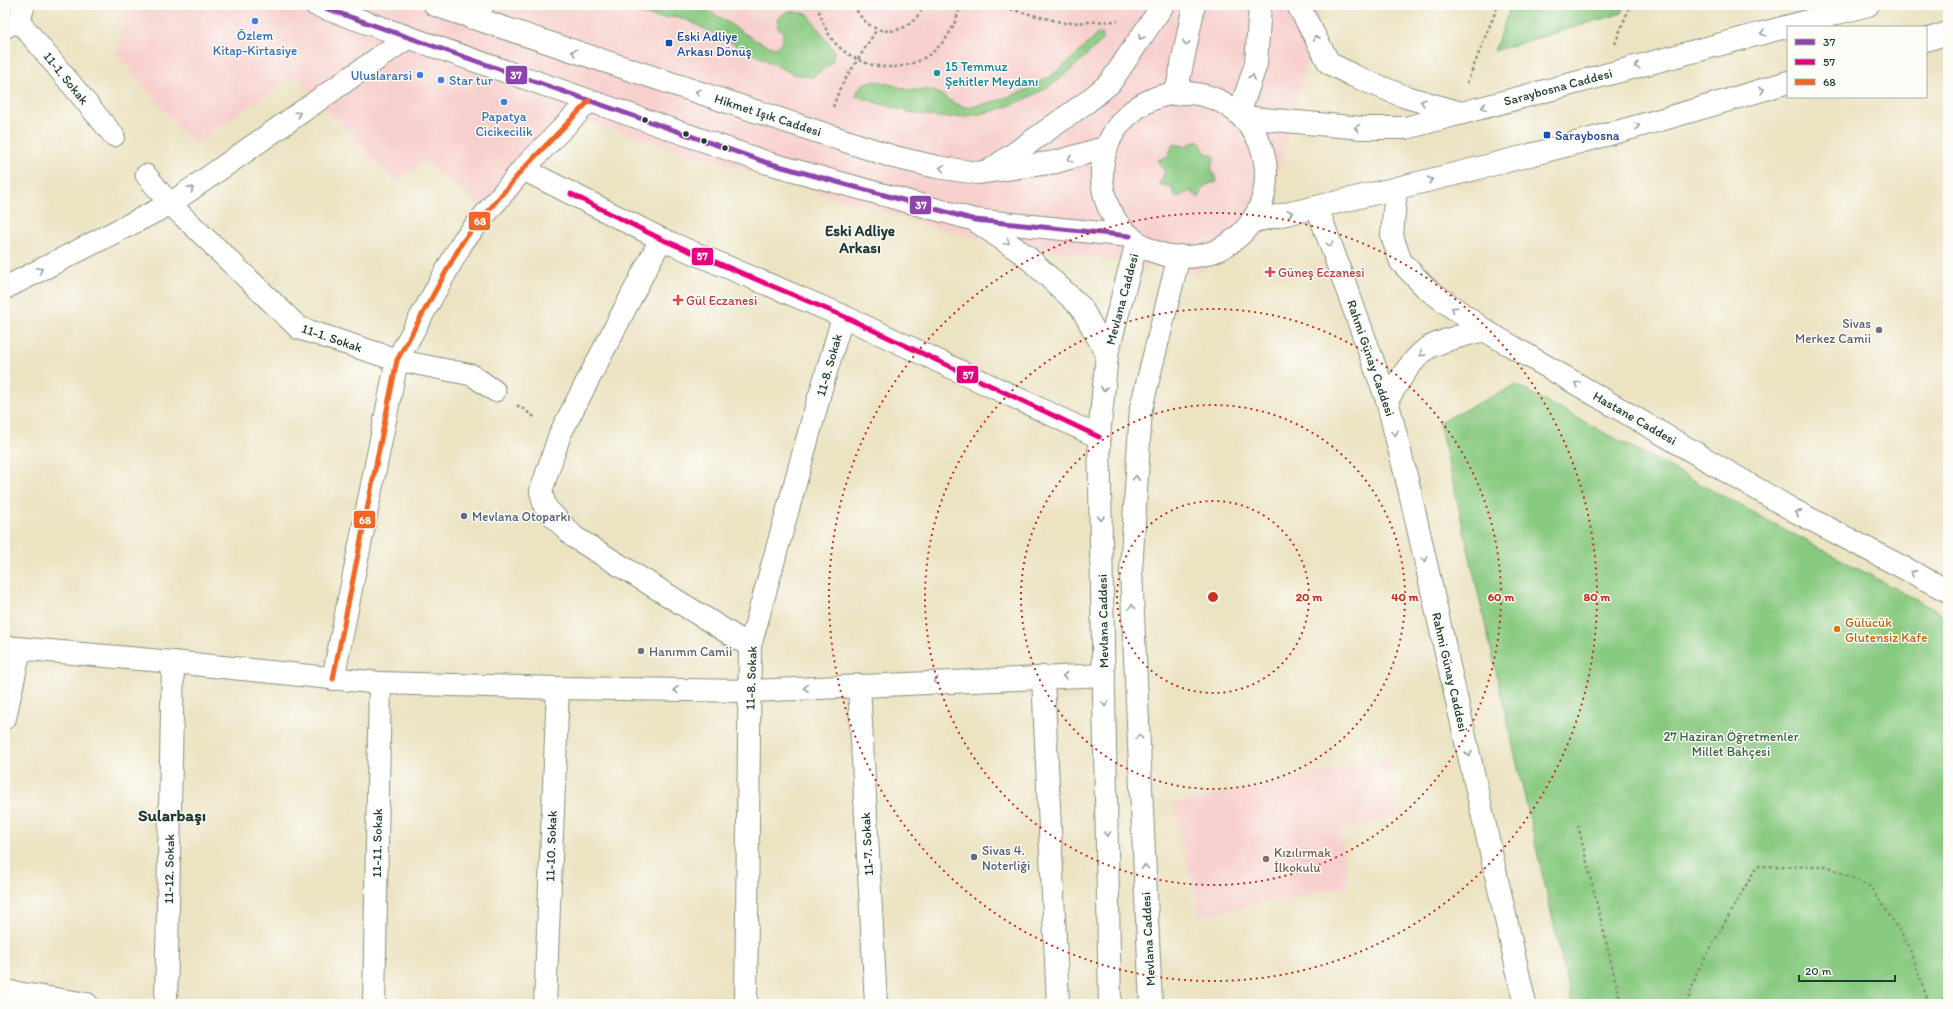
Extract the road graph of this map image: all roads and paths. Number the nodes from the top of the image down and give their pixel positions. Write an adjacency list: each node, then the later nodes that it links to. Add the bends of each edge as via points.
1 (316, 5): 24 (street)
2 (435, 5): 17 (street, Hikmet Işık Caddesi)
3 (745, 5): 4 (path)
4 (768, 5)
5 (796, 5): 6 (path)
6 (817, 5): 26 (path, via 824,28 839,47)
7 (854, 5): 22 (path, via 866,24)
8 (924, 5): 22 (path, via 920,15 911,24 889,31)
9 (960, 5): 26 (path, via 958,20 945,41 927,57 905,66 881,67)
10 (993, 5): 18 (path, via 1065,23 1141,20)
11 (1194, 5): 30 (street, one-way to 30)
12 (1260, 5): 33 (street, one-way to 12, via 1256,64)
13 (1298, 5): 32 (street, one-way to 13, via 1403,96 1329,63)
14 (1498, 5): 32 (path, via 1469,77)
15 (1630, 5): 27 (path)
16 (1868, 5): 21 (street, Saraybosna Caddesi, one-way to 21)
17 (478, 12): 37 (street, Hikmet Işık Caddesi, one-way to 17, via 970,172 894,157)
18 (1157, 13): 37 (street, one-way to 37, via 1110,83)
19 (16, 18): 34 (street, 11-1. Sokak)
20 (1787, 26): 27 (street, Saraybosna Caddesi, one-way to 27)
21 (1788, 26)
22 (877, 29): 26 (path)
23 (1948, 33): 25 (street)
24 (407, 38): 31 (street); 40 (street, one-way to 24)
25 (1927, 40)
26 (858, 61): 29 (path)
27 (1603, 75): 32 (street, Saraybosna Caddesi, one-way to 32)
28 (1787, 82): 39 (street, one-way to 28, via 1709,107)
29 (840, 88)
30 (1176, 94): 33 (street, via 1198,94 1213,98); 35 (street, via 1154,99 1133,111 1119,125)
31 (589, 101): 36 (street); 42 (street, via 768,163)
32 (1461, 113): 33 (street, Saraybosna Caddesi, one-way to 33, via 1406,128 1362,128)
33 (1240, 116): 43 (street, via 1258,138 1266,166 1264,195)
34 (114, 136)
35 (1108, 147): 37 (street, Hikmet Işık Caddesi, one-way to 37, via 1056,162); 45 (street, via 1102,178 1106,198 1116,220)
36 (523, 169): 44 (street); 52 (street, via 463,241)
37 (988, 172)
38 (146, 175): 40 (street, 11-1. Sokak)
39 (1396, 189): 41 (street); 50 (street, Hastane Caddesi, one-way to 39, via 1426,288 1401,262 1392,236)
40 (170, 204): 46 (street, 11-1. Sokak); 48 (street, one-way to 40)
41 (1317, 207): 43 (street, one-way to 41); 55 (street, Rahmi Günay Caddesi, one-way to 55)
42 (975, 220): 45 (street); 51 (street, one-way to 51, via 1025,255 1081,307)
43 (1252, 222): 47 (street, via 1240,236 1224,247 1206,254)
44 (661, 239): 49 (street); 56 (street)
45 (1134, 239): 47 (street, via 1158,252); 51 (street, Mevlana Caddesi)
46 (215, 247): 52 (street, 11-1. Sokak, via 299,328)
47 (1179, 256): 80 (street, Mevlana Caddesi, one-way to 47, via 1131,571 1141,408)
48 (5, 288)
49 (843, 316): 54 (street, 11-8. Sokak); 57 (street)
50 (1484, 330): 55 (street, one-way to 55, via 1450,339 1426,349 1402,375); 58 (street, Hastane Caddesi, one-way to 50, via 1793,510)
51 (1107, 354): 57 (street, Mevlana Caddesi, one-way to 57)
52 (398, 360): 53 (street, 11-1. Sokak, via 472,375); 64 (street)
53 (495, 391): 56 (path)
54 (819, 397): 59 (street, 11-8. Sokak)
55 (1387, 400): 81 (street, Rahmi Günay Caddesi, one-way to 81)
56 (560, 434): 59 (street, via 541,491 545,507 574,537)
57 (1099, 437): 62 (street, Mevlana Caddesi, one-way to 62)
58 (1948, 591)
59 (750, 646): 68 (street, 11-8. Sokak)
60 (12, 648): 61 (street); 69 (street)
61 (173, 662): 64 (street); 73 (street, 11-12. Sokak)
62 (1104, 675): 63 (street, one-way to 63); 79 (street, Mevlana Caddesi, one-way to 79)
63 (1043, 677): 66 (street, one-way to 66); 78 (street)
64 (333, 679): 65 (street)
65 (380, 683): 67 (street); 74 (street, 11-11. Sokak)
66 (859, 685): 68 (street, one-way to 68); 77 (street, 11-7. Sokak)
67 (558, 688): 68 (street, one-way to 67); 75 (street, 11-10. Sokak)
68 (750, 691): 76 (street, 11-8. Sokak)
69 (5, 718)
70 (1578, 825): 82 (path)
71 (5, 991): 72 (street)
72 (87, 1004)
73 (166, 1004)
74 (374, 1004)
75 (545, 1004)
76 (746, 1004)
77 (876, 1004)
78 (1058, 1004)
79 (1110, 1004)
80 (1152, 1004)
81 (1525, 1004)
82 (1621, 1004)
83 (1687, 1004): 84 (path, via 1697,972 1756,866 1829,868 1871,887 1908,944)
84 (1929, 1004)

